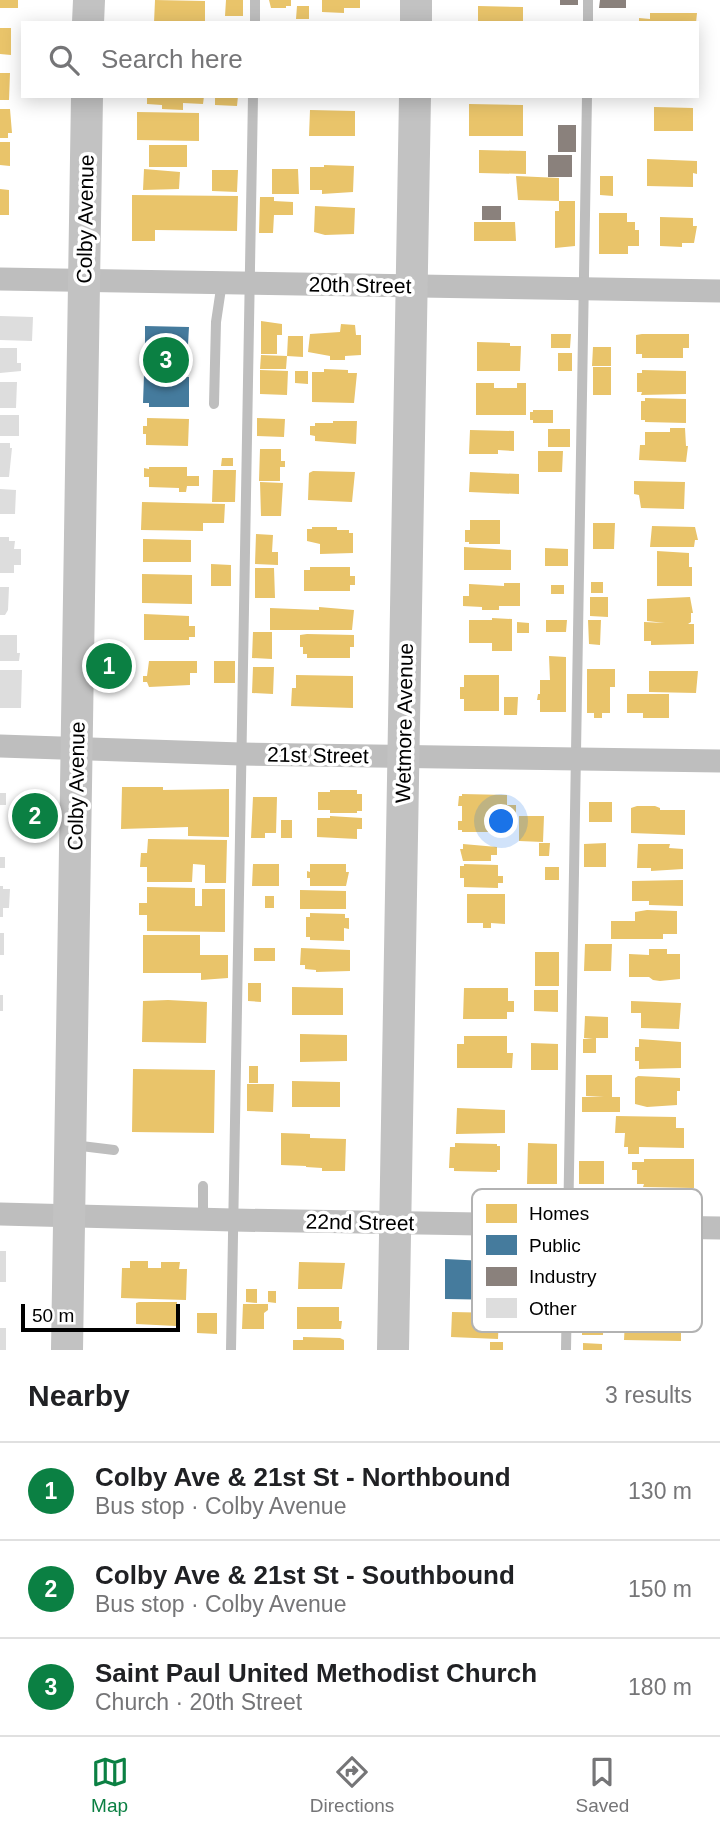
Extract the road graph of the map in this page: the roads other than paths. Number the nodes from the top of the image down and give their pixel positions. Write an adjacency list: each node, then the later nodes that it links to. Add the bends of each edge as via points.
1 (89, 0): 5 (main road)
2 (255, 0): 6 (lane)
3 (416, 0): 7 (main road)
4 (588, 0): 8 (lane)
5 (88, 21)
6 (255, 21)
7 (416, 21)
8 (588, 21)
9 (87, 98): 14 (main road, Colby Avenue)
10 (253, 98): 16 (lane)
11 (415, 98): 17 (main road, Wetmore Avenue)
12 (587, 98): 18 (lane)
13 (0, 279): 14 (street, 20th Street)
14 (84, 280): 15 (street, 20th Street); 22 (main road, Colby Avenue)
15 (222, 282): 16 (street, 20th Street); 20 (lane)
16 (250, 283): 17 (street, 20th Street); 23 (lane)
17 (411, 285): 18 (street, 20th Street); 24 (main road, Wetmore Avenue)
18 (584, 289): 19 (street, 20th Street); 25 (lane)
19 (720, 290)
20 (214, 404)
21 (0, 746): 22 (street, 21st Street)
22 (76, 747): 23 (street, 21st Street); 27 (main road, Colby Avenue)
23 (240, 754): 24 (street, 21st Street); 34 (lane)
24 (403, 757): 25 (street, 21st Street); 35 (main road, Wetmore Avenue)
25 (576, 759): 26 (street, 21st Street); 30 (lane)
26 (720, 761)
27 (70, 1144): 28 (lane); 32 (main road, Colby Avenue)
28 (114, 1150)
29 (203, 1186): 33 (lane)
30 (569, 1189)
31 (0, 1214): 32 (street, 22nd Street)
32 (69, 1216): 33 (street, 22nd Street); 40 (main road, Colby Avenue)
33 (203, 1219): 34 (street, 22nd Street)
34 (233, 1220): 35 (street, 22nd Street); 41 (lane)
35 (395, 1223): 36 (street, 22nd Street); 42 (main road, Wetmore Avenue)
36 (472, 1224)
37 (702, 1228): 38 (street, 22nd Street)
38 (720, 1228)
39 (566, 1332): 43 (lane)
40 (67, 1350)
41 (231, 1350)
42 (393, 1350)
43 (566, 1350)

